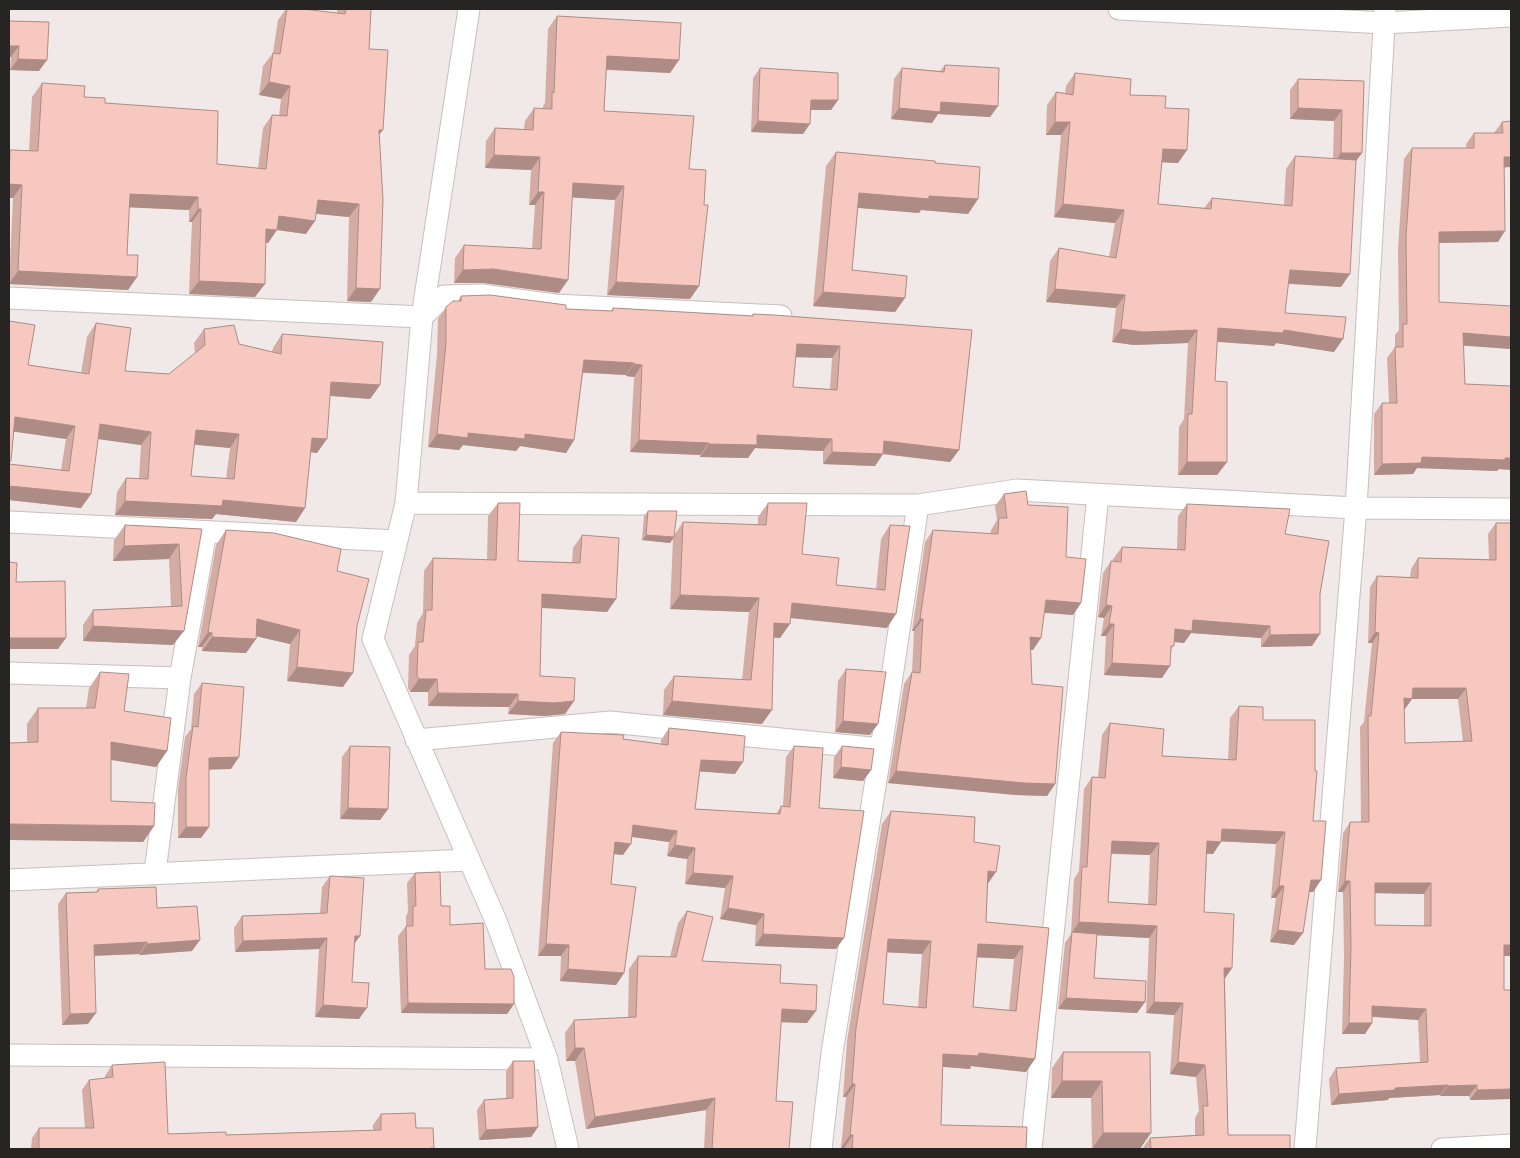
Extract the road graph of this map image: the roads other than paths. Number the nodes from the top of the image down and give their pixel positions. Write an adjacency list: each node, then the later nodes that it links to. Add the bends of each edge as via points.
1 (469, 9): 6 (street)
2 (1119, 9): 3 (street)
3 (1385, 16): 4 (street); 11 (street)
4 (1511, 16)
5 (9, 298): 6 (street)
6 (422, 317): 7 (street, via 444,296 482,295 555,305); 9 (street)
7 (796, 318)
8 (1098, 495): 10 (street, via 1016,490); 11 (street); 28 (street)
9 (406, 503): 10 (street); 15 (street)
10 (918, 505): 19 (street)
11 (1356, 508): 12 (street); 29 (street)
12 (1511, 508)
13 (9, 522): 14 (street)
14 (206, 532): 15 (street); 17 (street)
15 (397, 541): 18 (street, via 373,639)
16 (9, 673): 17 (street)
17 (180, 678): 21 (street)
18 (416, 740): 19 (street, via 610,722); 20 (street)
19 (881, 749): 27 (street, via 832,1053)
20 (469, 860): 21 (street); 24 (street, via 496,921)
21 (155, 872): 22 (street)
22 (9, 880)
23 (9, 1055): 24 (street)
24 (547, 1059): 26 (street)
25 (1511, 1145): 30 (street)
26 (568, 1149)
27 (821, 1149)
28 (1031, 1149)
29 (1305, 1149)
30 (1442, 1149)

